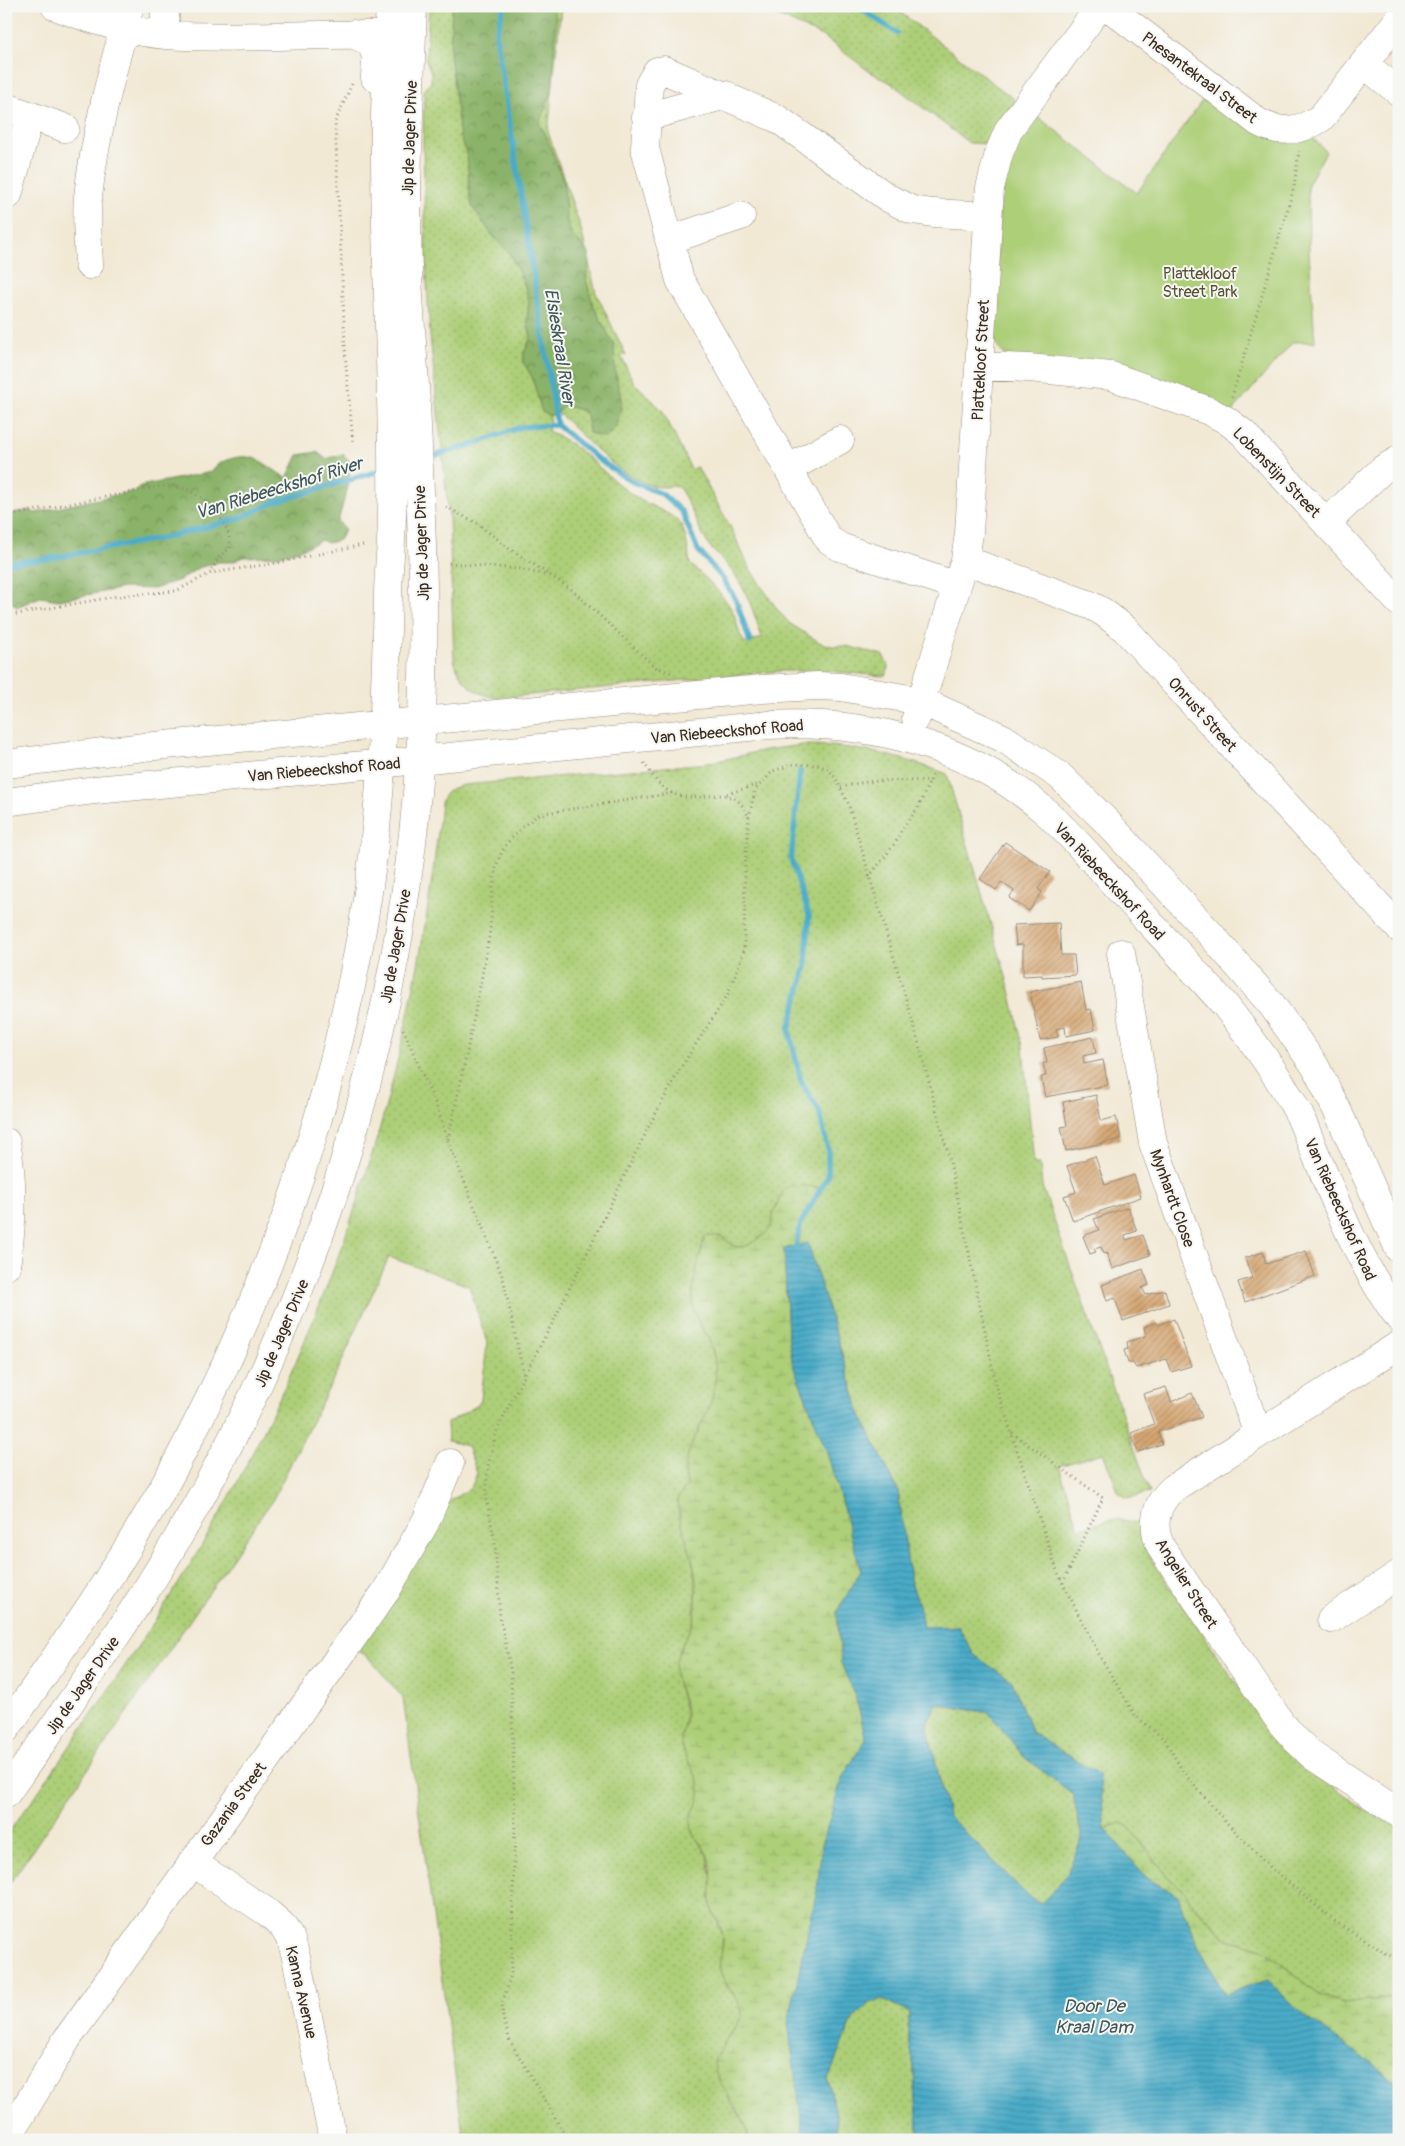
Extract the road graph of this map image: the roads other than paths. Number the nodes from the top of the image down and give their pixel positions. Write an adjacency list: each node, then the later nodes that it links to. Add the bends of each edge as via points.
1 (55, 6): 7 (street, via 88,18)
2 (164, 6): 10 (street)
3 (390, 6): 11 (street, Jip de Jager Drive)
4 (413, 6): 11 (street, Jip de Jager Drive)
5 (1100, 6): 20 (street, Plattekloof Street, via 1009,129 993,175)
6 (1107, 6): 12 (street, Phesantekraal Street, via 1258,122 1275,130 1302,128 1316,121 1328,111)
7 (127, 17): 10 (street); 22 (street, via 91,173)
8 (1399, 19): 12 (street, Phesantekraal Street)
9 (353, 34): 10 (street); 11 (street); 23 (street, via 368,40 375,54 373,177 377,280)
10 (165, 35)
11 (400, 36): 23 (street, Jip de Jager Drive, via 384,150); 25 (street, Jip de Jager Drive, via 408,263)
12 (1364, 64): 13 (street)
13 (1399, 92)
14 (726, 95): 16 (street); 16 (street, via 661,70 655,72 649,84); 20 (street, via 778,119 888,198 912,210)
15 (18, 111): 17 (street); 18 (street)
16 (646, 117): 21 (street, via 646,159)
17 (65, 128)
18 (8, 195)
19 (741, 216): 21 (street)
20 (988, 216): 24 (street, Plattekloof Street)
21 (669, 240): 28 (street, via 685,290)
22 (89, 265)
23 (390, 335): 25 (street, Jip de Jager Drive)
24 (980, 366): 29 (street, Lobenstijn Street, via 1110,376 1209,410 1243,433); 30 (street, Plattekloof Street, via 972,502)
25 (404, 399): 34 (street, Jip de Jager Drive, via 433,508 423,619); 35 (street, Jip de Jager Drive, via 392,518)
26 (840, 440): 28 (street)
27 (1399, 460): 29 (street, via 1383,468)
28 (788, 469): 31 (street, via 822,530 834,544)
29 (1326, 523): 32 (street, Lobenstijn Street)
30 (965, 560): 31 (street, Plattekloof Street); 41 (street, Onrust Street, via 1090,605 1125,629)
31 (957, 586): 33 (street, Plattekloof Street)
32 (1399, 602)
33 (921, 701): 34 (street, via 841,687 791,687); 36 (street, Plattekloof Street); 44 (street, via 1003,738 1060,776 1244,970 1315,1066)
34 (422, 720): 35 (street); 37 (street, Jip de Jager Drive)
35 (384, 724): 38 (street, via 92,752); 39 (street, Jip de Jager Drive)
36 (910, 739): 37 (street, Van Riebeeckshof Road, via 853,727 777,724); 46 (street, Van Riebeeckshof Road, via 971,762 1047,813 1225,1005 1286,1091 1364,1262 1378,1290)
37 (419, 760): 39 (street, Van Riebeeckshof Road); 53 (street, Jip de Jager Drive, via 403,902 383,1015 339,1180 308,1268 255,1394 180,1534 136,1606)
38 (6, 764)
39 (382, 764): 40 (street, Van Riebeeckshof Road, via 95,790); 52 (street, Jip de Jager Drive, via 367,896 339,1042 303,1168 262,1282 208,1402 160,1494 104,1585)
40 (6, 802)
41 (1399, 928)
42 (1121, 953): 48 (street, Mynhardt Close, via 1153,1143)
43 (6, 1142): 45 (street, via 12,1202)
44 (1399, 1249)
45 (6, 1266)
46 (1399, 1318)
47 (1399, 1345): 48 (street, Angelier Street)
48 (1258, 1434): 54 (street, Angelier Street, via 1167,1493 1156,1516 1157,1540 1281,1723 1313,1756)
49 (450, 1463): 55 (street, Gazania Street, via 426,1521 386,1591)
50 (1399, 1574): 51 (street)
51 (1331, 1618)
52 (6, 1729)
53 (6, 1794)
54 (1399, 1813)
55 (192, 1862): 56 (street, Gazania Street, via 67,2039); 57 (street, Kanna Avenue, via 267,1912 282,1925 290,1940)
56 (6, 2140)
57 (333, 2140)

